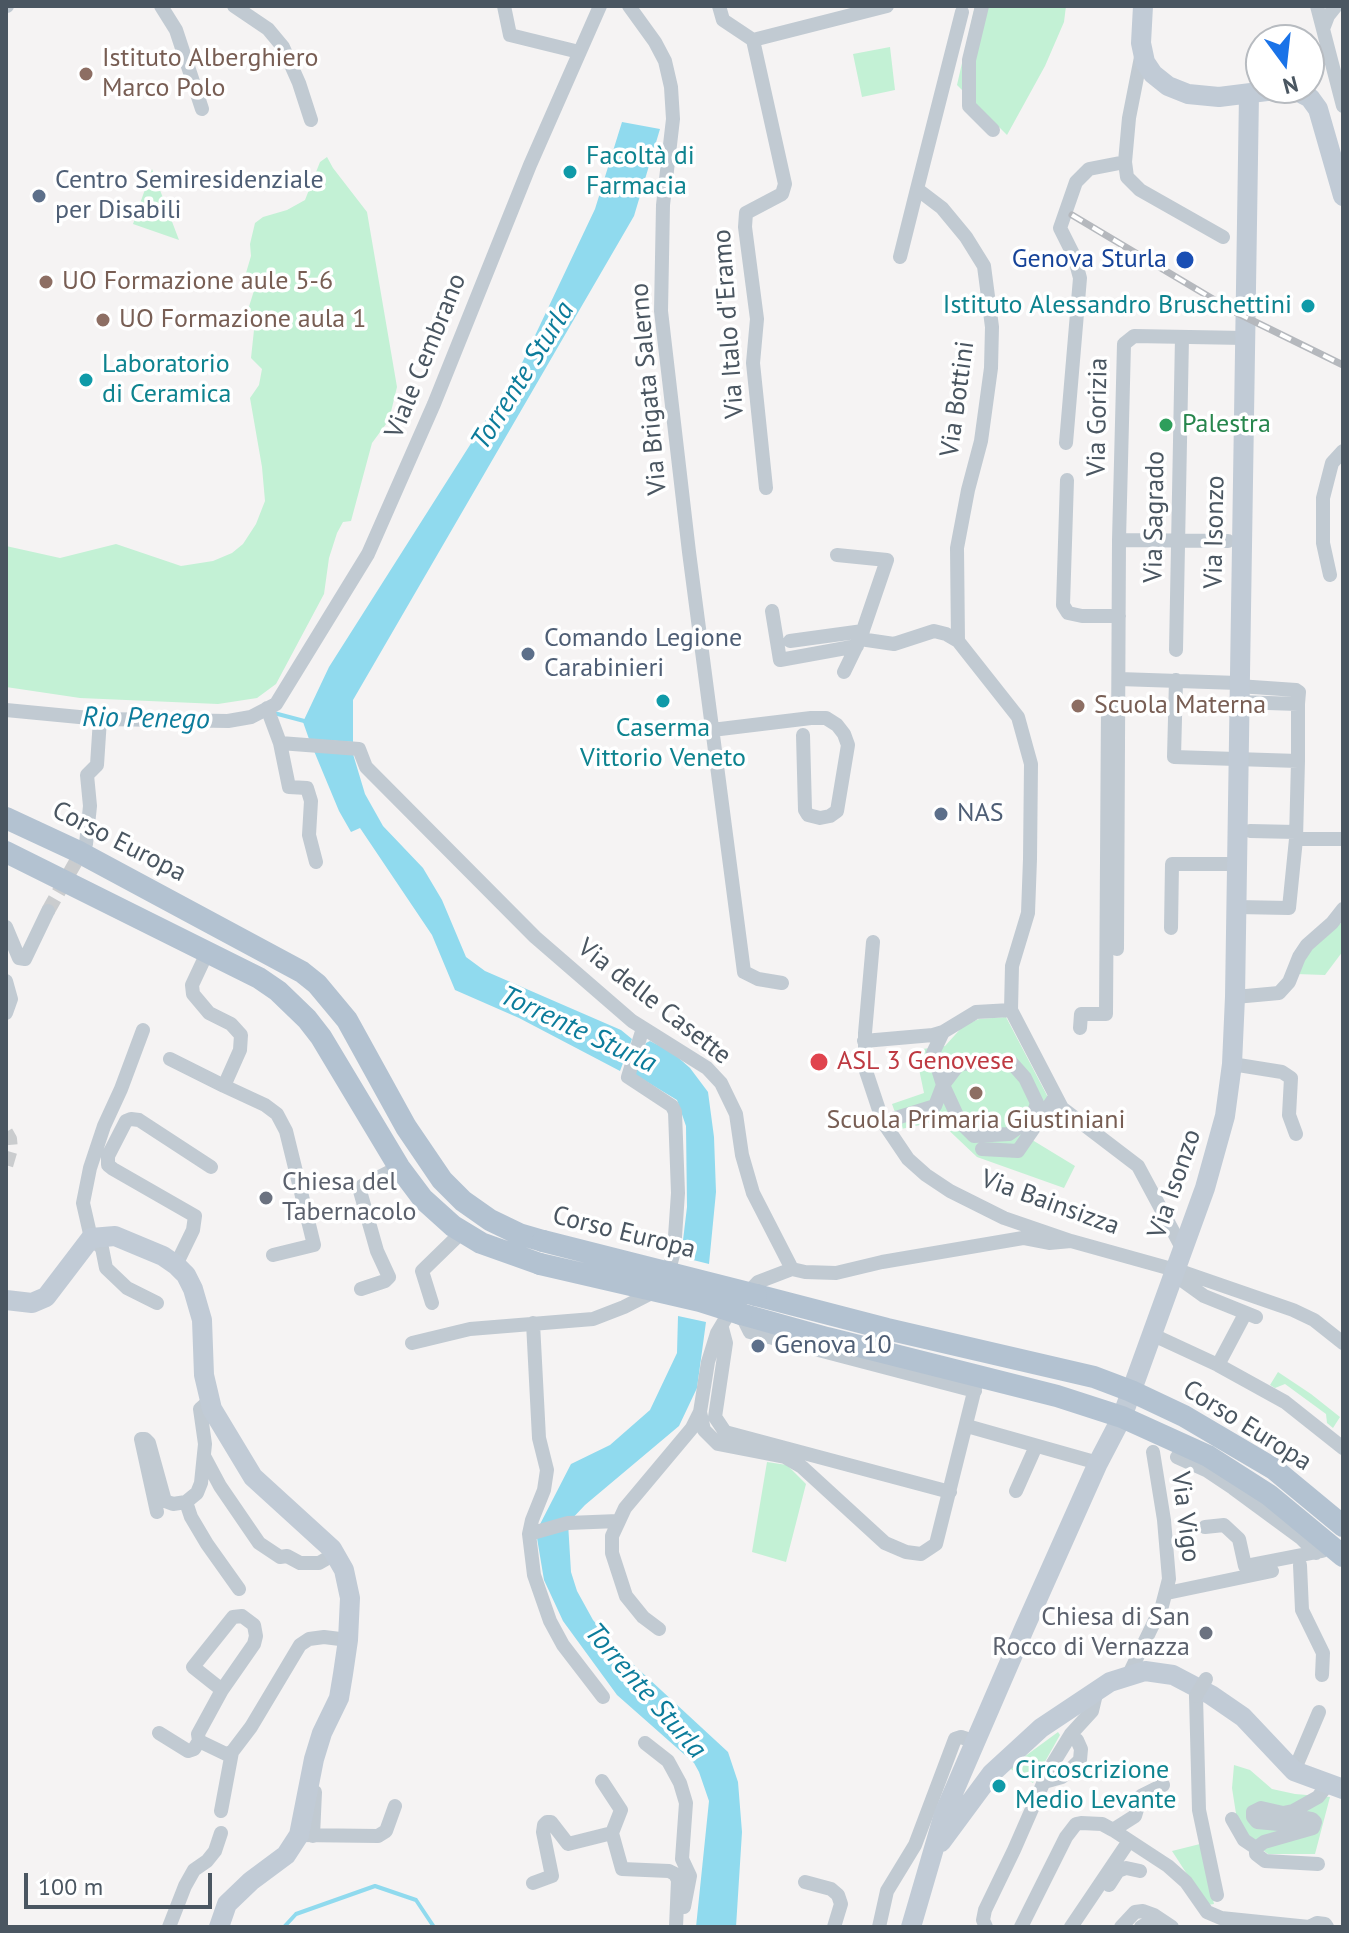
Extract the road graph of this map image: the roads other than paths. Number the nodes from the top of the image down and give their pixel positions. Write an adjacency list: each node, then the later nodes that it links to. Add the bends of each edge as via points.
1 (161, 6): 21 (street, via 176,30)
2 (234, 6): 22 (street, via 268,29 283,47)
3 (504, 6): 15 (street, via 510,35)
4 (600, 6): 15 (street, Viale Cembrano)
5 (629, 6): 55 (street, Via Brigata Salerno, via 660,52 671,87 661,311)
6 (719, 6): 14 (street, via 723,20)
7 (887, 6): 14 (street)
8 (982, 6): 23 (street, via 969,60 969,106)
9 (1143, 6): 16 (main road)
10 (1336, 6): 12 (street)
11 (963, 8): 26 (street)
12 (1325, 24)
13 (1325, 37): 20 (street)
14 (753, 40): 35 (street, Via Italo d'Eramo, via 785,184 782,194 746,213 745,227 757,319 753,363)
15 (579, 52): 53 (street, Viale Cembrano, via 368,554)
16 (1142, 52): 17 (main road, via 1153,74 1178,90 1219,97); 24 (street)
17 (1245, 94)
18 (1249, 104): 31 (main road, Via Isonzo)
19 (1314, 104): 25 (main road)
20 (1343, 106)
21 (202, 109)
22 (311, 120)
23 (993, 130)
24 (1125, 162): 28 (street, via 1127,177 1140,190); 32 (street, via 1089,169 1076,182 1060,228 1080,278)
25 (1339, 169): 27 (main road)
26 (917, 189): 29 (street); 45 (street, Via Bottini, via 942,208 984,266 992,327 981,441 957,548)
27 (1343, 196)
28 (1223, 237)
29 (900, 257)
30 (1182, 337): 31 (street, Via Gorizia); 36 (street, Via Gorizia, via 1134,336 1124,344); 37 (street, Via Sagrado)
31 (1245, 338): 50 (main road, Via Isonzo)
32 (1066, 443)
33 (1343, 451): 40 (street, via 1332,463 1323,498 1323,543)
34 (1067, 480): 42 (street, Via Gorizia, via 1063,605 1068,613 1082,616)
35 (766, 488)
36 (1119, 540): 37 (street); 42 (street, Via Gorizia)
37 (1179, 541): 38 (street); 46 (street, Via Sagrado)
38 (1228, 541)
39 (837, 555): 43 (street, via 887,560)
40 (1330, 575)
41 (772, 611): 43 (street, via 780,660)
42 (1119, 616): 48 (street, Via Gorizia)
43 (860, 638): 44 (street); 45 (street, via 894,644 934,631); 47 (street)
44 (790, 641)
45 (958, 641): 79 (street, via 1018,717 1031,764 1028,913 1012,966)
46 (1176, 650)
47 (844, 672)
48 (1119, 679): 49 (street); 74 (street, Via Gorizia)
49 (1176, 680): 50 (street); 58 (street, via 1174,757)
50 (1238, 690): 58 (main road, Via Isonzo); 59 (street, via 1299,692)
51 (1108, 705): 81 (street, via 1106,1014 1081,1014)
52 (6, 710): 54 (street)
53 (270, 713): 54 (street, via 228,721); 57 (street)
54 (100, 719): 64 (street, via 97,765 87,775)
55 (712, 730): 56 (street, via 811,718 837,725 848,745 837,811 830,816 820,818 805,810); 77 (street, Via Brigata Salerno, via 744,972)
56 (803, 735)
57 (280, 743): 66 (street, via 289,787 307,788 311,801 309,835); 83 (street, Via delle Casette, via 359,749 366,767 470,873)
58 (1238, 759): 59 (street); 67 (main road, Via Isonzo)
59 (1298, 761): 62 (street)
60 (6, 818): 100 (main road, Corso Europa, via 302,972 347,1020 442,1180 477,1212)
61 (1250, 831): 62 (street)
62 (1296, 836): 63 (street); 68 (street, via 1289,908)
63 (1343, 839)
64 (87, 842)
65 (6, 852): 75 (main road, Corso Europa)
66 (316, 862)
67 (1237, 864): 68 (main road, Via Isonzo); 72 (street, via 1172,864)
68 (1237, 907): 78 (main road, Via Isonzo)
69 (1343, 909): 78 (street, via 1307,945 1279,993)
70 (48, 911): 71 (street, via 25,959 19,958)
71 (6, 927)
72 (1171, 928)
73 (873, 942): 85 (street, Via Bainsizza)
74 (1117, 949)
75 (207, 953): 89 (street, via 193,994 241,1035); 95 (main road, Corso Europa, via 269,985 307,1019)
76 (6, 981): 80 (street, via 11,999)
77 (782, 983)
78 (1235, 997): 87 (main road, Via Isonzo)
79 (1011, 1010): 84 (street, via 976,1012); 90 (street)
80 (6, 1013)
81 (1080, 1028)
82 (143, 1030): 97 (street, via 84,1190)
83 (641, 1032): 103 (street, Via delle Casette, via 707,1068 721,1083 736,1114 753,1193); 109 (street, via 628,1072 631,1080 675,1112 678,1193 674,1251 665,1286 593,1319)
84 (943, 1032): 85 (street); 88 (street, via 933,1053)
85 (864, 1041): 91 (street, Via Bainsizza, via 865,1068)
86 (170, 1059): 89 (street)
87 (1232, 1064): 92 (street, via 1291,1078 1289,1115); 99 (main road, Via Isonzo, via 1217,1146)
88 (943, 1085): 88 (street, via 960,1122 974,1136 1009,1134 1032,1118 1037,1103 1010,1061 959,1064); 91 (street, via 935,1106)
89 (224, 1086): 101 (street, via 265,1105 286,1131 314,1245)
90 (1055, 1097): 93 (street, via 1018,1151); 99 (street, via 1073,1118 1138,1166)
91 (890, 1119): 98 (street, Via Bainsizza, via 908,1159 950,1191 1004,1218)
92 (1296, 1134)
93 (982, 1149)
94 (211, 1167): 102 (street, via 131,1119 108,1156 113,1169 195,1216)
95 (399, 1167): 96 (main road, Corso Europa, via 423,1199); 105 (street, via 360,1191 389,1277)
96 (462, 1232): 100 (main road, Corso Europa, via 496,1250); 108 (street, via 422,1271)
97 (91, 1238): 102 (main road, via 115,1236); 106 (main road, via 46,1297 32,1303); 107 (street, via 102,1248 106,1268 127,1288)
98 (1071, 1241): 103 (street, via 1023,1238 836,1273); 104 (street, Via Bainsizza)
99 (1182, 1248): 104 (main road, Via Isonzo)
100 (542, 1253): 115 (main road, Corso Europa, bridge); 116 (main road, Corso Europa, bridge, via 756,1295 1094,1377)
101 (273, 1255)
102 (176, 1265): 117 (main road, via 193,1289 202,1320 204,1375)
103 (792, 1269): 110 (street, via 758,1282)
104 (1173, 1271): 111 (main road, Via Isonzo); 113 (street, Via Bainsizza, via 1293,1310); 114 (street, via 1204,1296 1250,1316)
105 (361, 1289)
106 (6, 1300)
107 (157, 1303)
108 (432, 1303)
109 (533, 1323): 112 (street, via 470,1329); 136 (street, via 539,1438 547,1470)
110 (722, 1328): 118 (street, via 708,1362); 130 (street, via 726,1343 715,1417 725,1432)
111 (1151, 1334): 114 (street); 116 (main road, Via Isonzo)
112 (412, 1343)
113 (1343, 1343)
114 (1218, 1365): 124 (street, via 1285,1402)
115 (977, 1384): 119 (main road, Corso Europa, via 1057,1396); 120 (street)
116 (1131, 1391): 119 (main road, Via Isonzo); 134 (main road, Corso Europa, via 1274,1469)
117 (199, 1402): 127 (street); 143 (main road, via 262,1488 324,1542 340,1563 350,1598)
118 (700, 1412): 121 (street); 122 (street, via 704,1430)
119 (1122, 1417): 128 (main road, Via Isonzo); 137 (main road, Corso Europa, via 1208,1456 1269,1495)
120 (967, 1426): 123 (street); 130 (street)
121 (682, 1442): 122 (street); 133 (street)
122 (718, 1444): 130 (street, via 785,1457 885,1543 917,1554 936,1544)
123 (1036, 1446): 128 (street); 129 (street)
124 (1343, 1448)
125 (1153, 1452): 141 (street, Via Vigo, via 1164,1520)
126 (1177, 1457): 137 (street, via 1206,1470)
127 (205, 1458): 131 (street, via 200,1489); 138 (street, via 259,1543 300,1563)
128 (1098, 1463): 155 (main road, Via Isonzo)
129 (1016, 1491)
130 (950, 1492)
131 (186, 1502): 132 (street, via 165,1501 149,1443 141,1439); 140 (street)
132 (157, 1512)
133 (613, 1521): 136 (street, via 568,1523); 142 (street, via 610,1546 617,1575 626,1596)
134 (1343, 1526)
135 (1205, 1527): 137 (street, via 1224,1525 1239,1539 1245,1566)
136 (533, 1533): 149 (street, via 534,1575 550,1621)
137 (1327, 1555): 139 (street)
138 (326, 1559)
139 (1300, 1565): 141 (street); 145 (street, via 1302,1610 1323,1653)
140 (239, 1589)
141 (1167, 1593): 144 (street, Via Vigo)
142 (659, 1629)
143 (348, 1640): 156 (street, via 324,1637 300,1645); 170 (main road, via 339,1698 314,1759)
144 (1129, 1674): 148 (main road); 163 (main road, via 1159,1671 1197,1686 1243,1717 1288,1767)
145 (1322, 1675)
146 (1206, 1679): 177 (street, bridge, via 1196,1696 1199,1810)
147 (222, 1690): 147 (street, via 254,1644 254,1625 242,1616 233,1617 193,1667); 153 (street)
148 (1097, 1690): 159 (main road); 161 (street, via 1092,1711 1071,1734)
149 (603, 1697)
150 (1319, 1712): 158 (street)
151 (159, 1733): 153 (street, via 188,1751)
152 (1077, 1740): 161 (street, via 1080,1760 1062,1777)
153 (199, 1741): 156 (street, via 221,1753)
154 (645, 1743): 182 (street, via 668,1761 686,1803 682,1859 690,1876)
155 (975, 1745): 159 (main road, Via Isonzo); 159 (main road); 184 (street, via 955,1739 910,1854 891,1881)
156 (232, 1752): 165 (street)
157 (324, 1759): 170 (street)
158 (1297, 1764)
159 (983, 1775): 185 (main road, Via Isonzo, via 944,1814)
160 (602, 1781): 169 (street, via 621,1810)
161 (1044, 1782): 186 (street, via 985,1910)
162 (1163, 1785): 167 (street, via 1141,1796 1135,1816)
163 (1336, 1786): 172 (street, via 1293,1811 1257,1809 1257,1822 1315,1822 1313,1828)
164 (395, 1806): 170 (street, via 383,1835)
165 (221, 1811)
166 (1232, 1819): 172 (street, via 1244,1840)
167 (1113, 1830): 171 (street); 187 (street, via 1081,1823 1072,1829)
168 (221, 1833): 180 (street, via 215,1851 185,1886)
169 (612, 1833): 176 (street, via 568,1844 547,1822 543,1832 552,1876); 182 (street, via 625,1871 675,1874)
170 (306, 1836): 181 (main road, via 227,1904)
171 (1129, 1841): 178 (street, via 1186,1882 1207,1912 1221,1918); 179 (street)
172 (1256, 1848): 173 (street, via 1265,1861)
173 (1318, 1864)
174 (1140, 1871): 179 (street, via 1118,1871 1082,1926)
175 (805, 1882): 183 (street, via 838,1895 841,1904)
176 (533, 1883)
177 (1217, 1895)
178 (1322, 1925)
179 (1072, 1926)
180 (169, 1927)
181 (219, 1927)
182 (678, 1927)
183 (834, 1927)
184 (879, 1927)
185 (911, 1927)
186 (986, 1927)
187 (1021, 1927)
188 (1121, 1927): 191 (street, via 1143,1911)
189 (1141, 1927): 190 (street)
190 (1155, 1927)
191 (1172, 1927)

